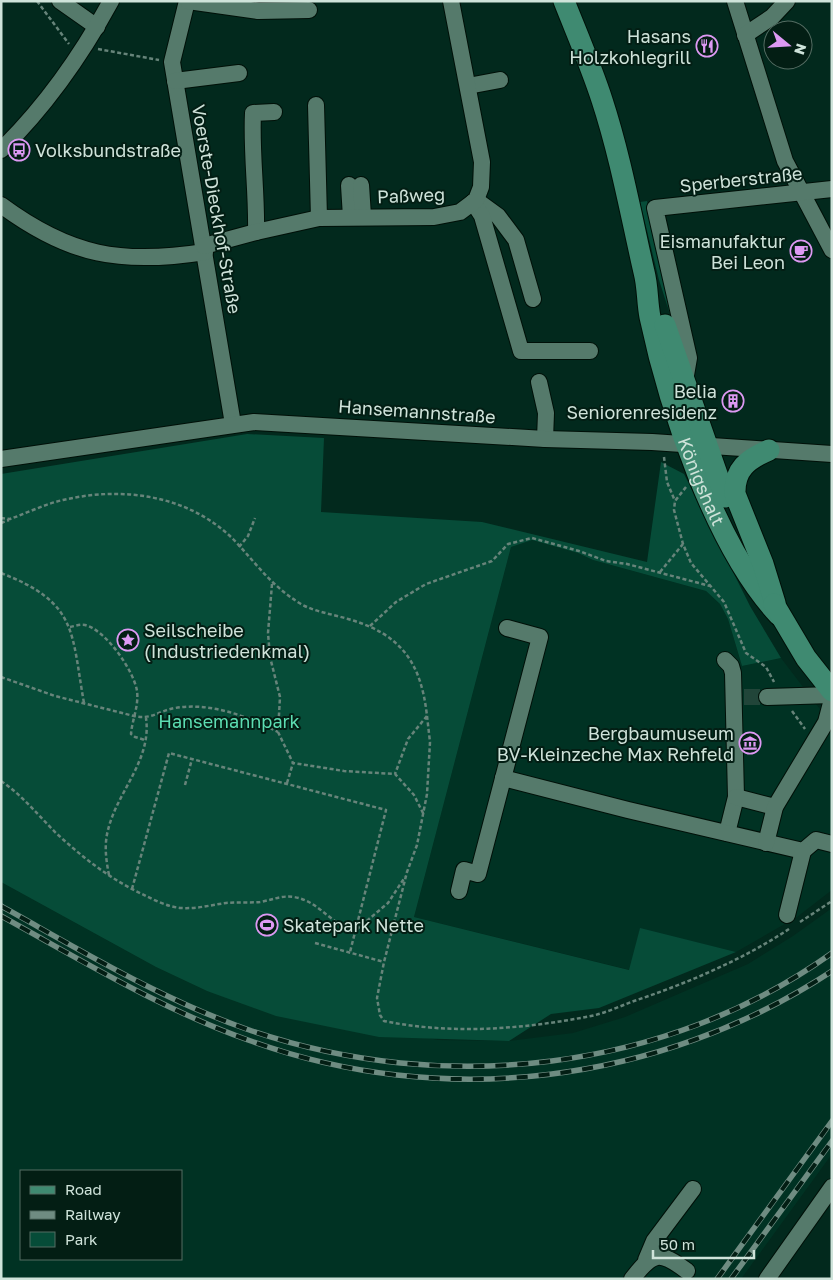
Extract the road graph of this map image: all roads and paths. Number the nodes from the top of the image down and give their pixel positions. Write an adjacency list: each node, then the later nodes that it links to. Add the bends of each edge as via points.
1 (37, 1): 12 (path)
2 (60, 1): 10 (street)
3 (111, 1): 10 (street)
4 (188, 1): 9 (street, via 258,11); 13 (street, Voerste-Dieckhof-Straße)
5 (451, 1): 17 (street)
6 (564, 1): 31 (main road, Königshalt, via 602,101)
7 (735, 1): 11 (street)
8 (787, 1): 11 (street, via 772,17)
9 (309, 10)
10 (97, 27): 12 (street)
11 (745, 34): 23 (street, via 785,161)
12 (81, 51): 13 (path); 20 (street, via 42,107)
13 (172, 62): 16 (street, Voerste-Dieckhof-Straße)
14 (239, 73): 16 (street)
15 (500, 80): 17 (street)
16 (175, 81): 29 (street, Voerste-Dieckhof-Straße)
17 (468, 86): 24 (street, via 482,162 482,187)
18 (316, 105): 27 (street)
19 (274, 112): 28 (street, via 253,113)
20 (1, 150)
21 (355, 185): 26 (street)
22 (832, 189): 23 (street, Sperberstraße)
23 (800, 192): 30 (street); 34 (street, Sperberstraße, via 655,208 689,358)
24 (474, 201): 26 (street, Paßweg, via 460,212 434,216); 32 (street, via 498,216 516,240); 33 (street, via 482,216 521,351)
25 (1, 205): 29 (street, via 27,224 71,246 108,256 146,259)
26 (357, 216): 27 (street, Paßweg)
27 (319, 218): 28 (street, Paßweg)
28 (256, 232): 29 (street, Paßweg)
29 (205, 249): 36 (street, Voerste-Dieckhof-Straße)
30 (832, 250)
31 (645, 274): 34 (main road, Königshalt); 38 (main road, Königshalt, via 650,315 662,363)
32 (533, 299)
33 (590, 350)
34 (685, 381): 38 (main road, Königshalt)
35 (539, 382): 37 (street, via 546,413)
36 (232, 424): 37 (street, Hansemannstraße, via 310,425); 42 (street, Hansemannstraße)
37 (545, 439): 38 (street, Hansemannstraße)
38 (697, 446): 39 (street, Hansemannstraße); 55 (main road, Königshalt, via 715,473)
39 (769, 450): 40 (street, Hansemannstraße); 55 (main road, via 743,465 737,474 735,494)
40 (832, 454)
41 (664, 455): 44 (path, via 667,482)
42 (1, 459)
43 (692, 484): 44 (path)
44 (674, 501): 49 (path)
45 (1, 518): 47 (path)
46 (255, 518): 50 (path, via 248,536)
47 (10, 519): 48 (path); 50 (path, via 62,500 129,494 164,500 194,510)
48 (1, 523)
49 (683, 544): 52 (path); 54 (path, via 694,569)
50 (239, 547): 53 (path)
51 (1, 573): 57 (path, via 50,599)
52 (660, 573): 54 (path); 56 (path, via 606,561 532,538 508,544 492,561 426,584 396,602)
53 (272, 584): 56 (path, via 313,610); 68 (path, via 268,633 280,697)
54 (710, 586): 63 (path, via 726,606 746,653 768,670)
55 (779, 615): 61 (main road, Königshalt)
56 (369, 626): 66 (path, via 403,648 417,669)
57 (70, 627): 64 (path); 65 (path, via 83,625 93,628 122,659 137,690)
58 (507, 628): 74 (street, via 540,637)
59 (725, 660): 78 (street, via 731,666 739,697)
60 (1, 677): 64 (path)
61 (832, 691)
62 (831, 695): 63 (street); 69 (street, via 829,713)
63 (773, 696): 69 (path)
64 (84, 703): 65 (path)
65 (134, 716): 67 (path); 70 (path, via 131,734)
66 (427, 716): 73 (path, via 408,739); 80 (path, via 430,760)
67 (146, 718): 68 (path, via 173,708 208,708 255,720); 70 (path)
68 (278, 732): 72 (path)
69 (816, 737): 79 (street)
70 (146, 740): 86 (path, via 107,831)
71 (192, 759): 76 (path); 77 (path); 87 (path, via 169,753)
72 (293, 763): 73 (path); 76 (path)
73 (395, 774): 80 (path, via 414,795)
74 (503, 778): 81 (street); 88 (street, via 478,874 464,870)
75 (1, 781): 86 (path, via 22,797 73,849)
76 (287, 784): 91 (path, via 386,810)
77 (185, 785)
78 (736, 797): 79 (street); 81 (street)
79 (775, 807): 82 (street)
80 (424, 814): 85 (path)
81 (727, 833): 82 (street)
82 (766, 843): 84 (street)
83 (832, 844): 84 (street, via 816,840)
84 (802, 850): 90 (street)
85 (407, 872): 91 (path, via 388,903); 94 (path)
86 (109, 876): 87 (path)
87 (132, 889): 91 (path, via 178,908 294,897 319,907 344,928)
88 (458, 891)
89 (832, 900): 94 (path, via 768,943 684,982 593,1016 518,1028 428,1029 384,1021 377,998)
90 (787, 916)
91 (356, 930): 93 (path)
92 (314, 943): 93 (path)
93 (350, 952): 94 (path)
94 (384, 962)
95 (832, 1187): 100 (street)
96 (693, 1189): 97 (street, via 654,1241)
97 (646, 1260): 98 (street, via 662,1256); 99 (street)
98 (687, 1271)
99 (632, 1279)
100 (767, 1279)

